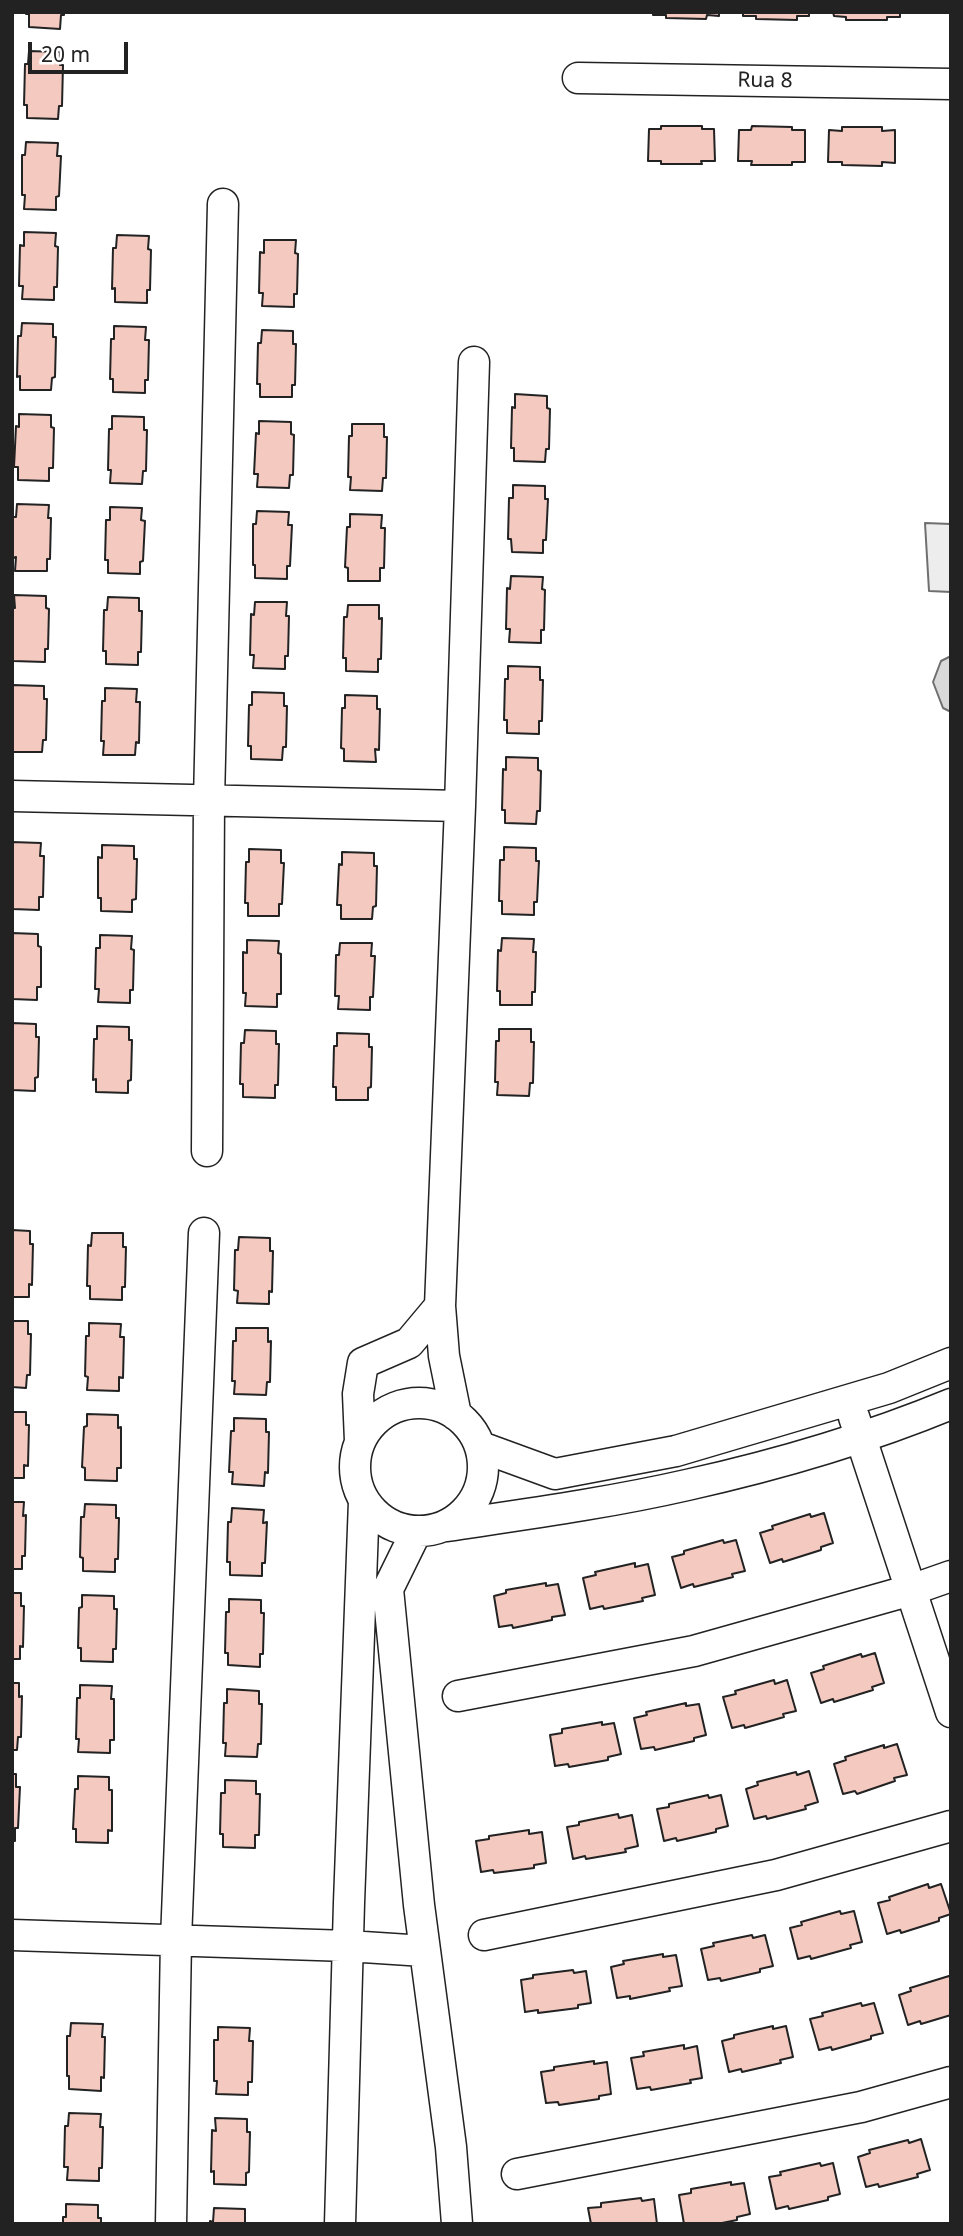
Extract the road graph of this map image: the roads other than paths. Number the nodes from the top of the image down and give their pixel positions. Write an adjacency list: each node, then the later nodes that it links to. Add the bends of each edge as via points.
1 (578, 78): 2 (street, Rua 8)
2 (951, 84)
3 (223, 204): 6 (street)
4 (474, 362): 7 (street)
5 (12, 796): 6 (street)
6 (209, 801): 7 (street); 8 (street)
7 (460, 806): 10 (street)
8 (207, 1151)
9 (204, 1233): 28 (street)
10 (440, 1306): 14 (street); 16 (street, via 409,1343 363,1363 358,1394)
11 (951, 1363): 12 (street)
12 (848, 1401): 15 (street); 17 (street, via 676,1451 555,1474)
13 (951, 1404): 15 (street)
14 (456, 1415): 16 (street, via 438,1404 406,1403 378,1416); 17 (street)
15 (861, 1437): 19 (street, via 687,1485); 22 (street)
16 (360, 1441): 18 (street, via 354,1471)
17 (481, 1447): 19 (street, via 483,1478 471,1507)
18 (364, 1501): 20 (street, via 386,1523); 29 (street)
19 (447, 1526): 20 (street)
20 (416, 1532): 30 (street, via 388,1589)
21 (951, 1576): 22 (street)
22 (911, 1590): 23 (street, via 694,1651); 24 (street)
23 (458, 1696)
24 (951, 1712)
25 (951, 1826): 27 (street, via 776,1875)
26 (12, 1935): 28 (street)
27 (484, 1935)
28 (176, 1940): 29 (street); 33 (street)
29 (348, 1946): 30 (street); 34 (street)
30 (424, 1951): 35 (street)
31 (951, 2082): 32 (street, via 861,2107)
32 (517, 2174)
33 (171, 2224)
34 (340, 2224)
35 (457, 2224)

